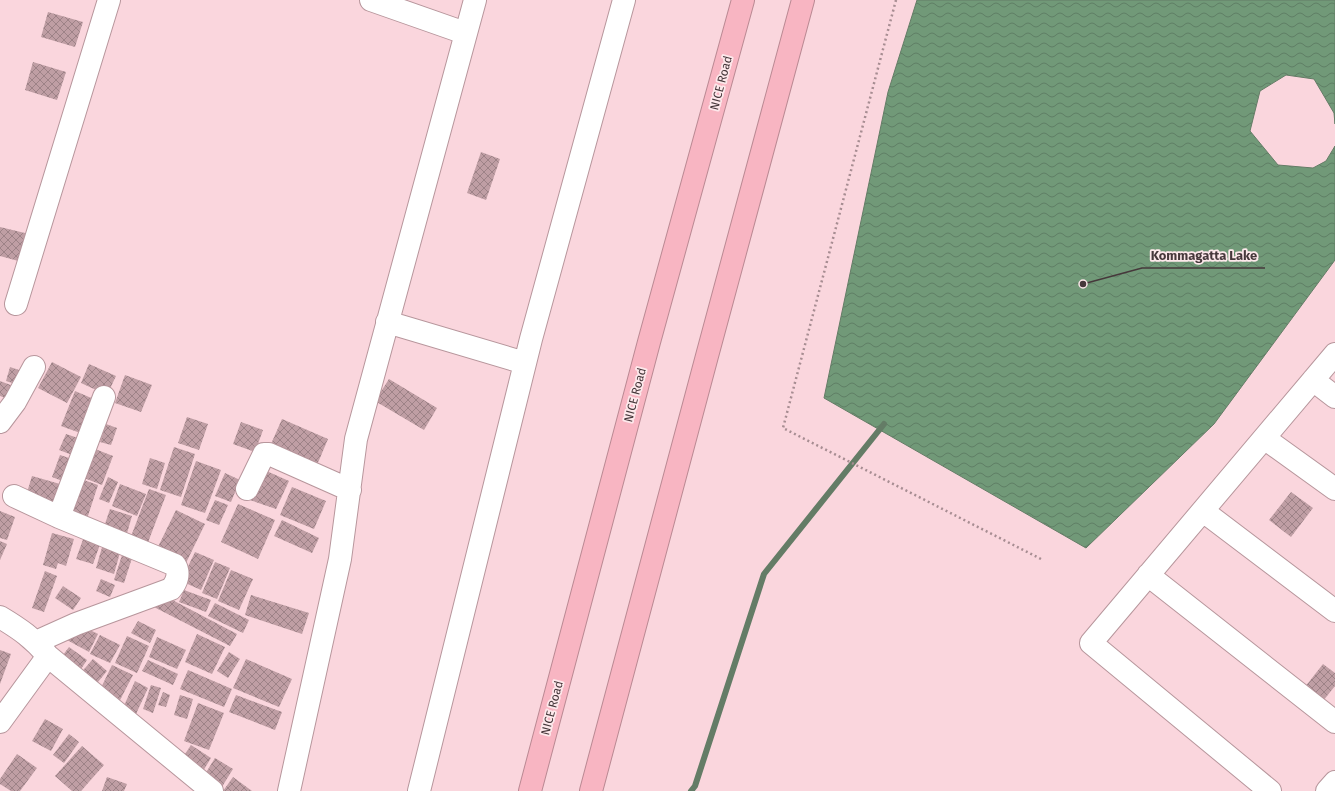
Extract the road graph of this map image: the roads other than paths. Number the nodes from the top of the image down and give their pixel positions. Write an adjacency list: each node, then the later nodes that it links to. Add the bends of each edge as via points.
1 (109, 0): 8 (street)
2 (371, 0): 7 (street)
3 (475, 0): 7 (street)
4 (624, 0): 11 (street)
5 (744, 0): 35 (highway, NICE Road, via 649,342)
6 (803, 0): 36 (highway)
7 (465, 33): 9 (street)
8 (16, 304)
9 (387, 322): 11 (street); 20 (street, via 356,439)
10 (1335, 354): 13 (street)
11 (525, 363): 34 (street)
12 (34, 367): 16 (street, via 16,402)
13 (1314, 380): 15 (street); 17 (street)
14 (104, 397): 23 (street)
15 (1335, 397)
16 (0, 422)
17 (1264, 438): 19 (street); 22 (street)
18 (247, 489): 20 (street, via 264,454 269,454)
19 (1335, 489)
20 (350, 490): 33 (street, via 340,559)
21 (14, 496): 23 (street)
22 (1203, 511): 24 (street); 25 (street)
23 (60, 517): 27 (street, via 175,565 178,573 175,585 171,588 76,624)
24 (1148, 575): 29 (street); 31 (street, via 1091,643)
25 (1335, 611)
26 (0, 617): 27 (street)
27 (42, 649): 28 (street); 32 (street)
28 (0, 722)
29 (1335, 722)
30 (1335, 782): 37 (street)
31 (1258, 788)
32 (212, 791)
33 (289, 791)
34 (419, 791)
35 (530, 791)
36 (591, 791)
37 (1327, 791)

